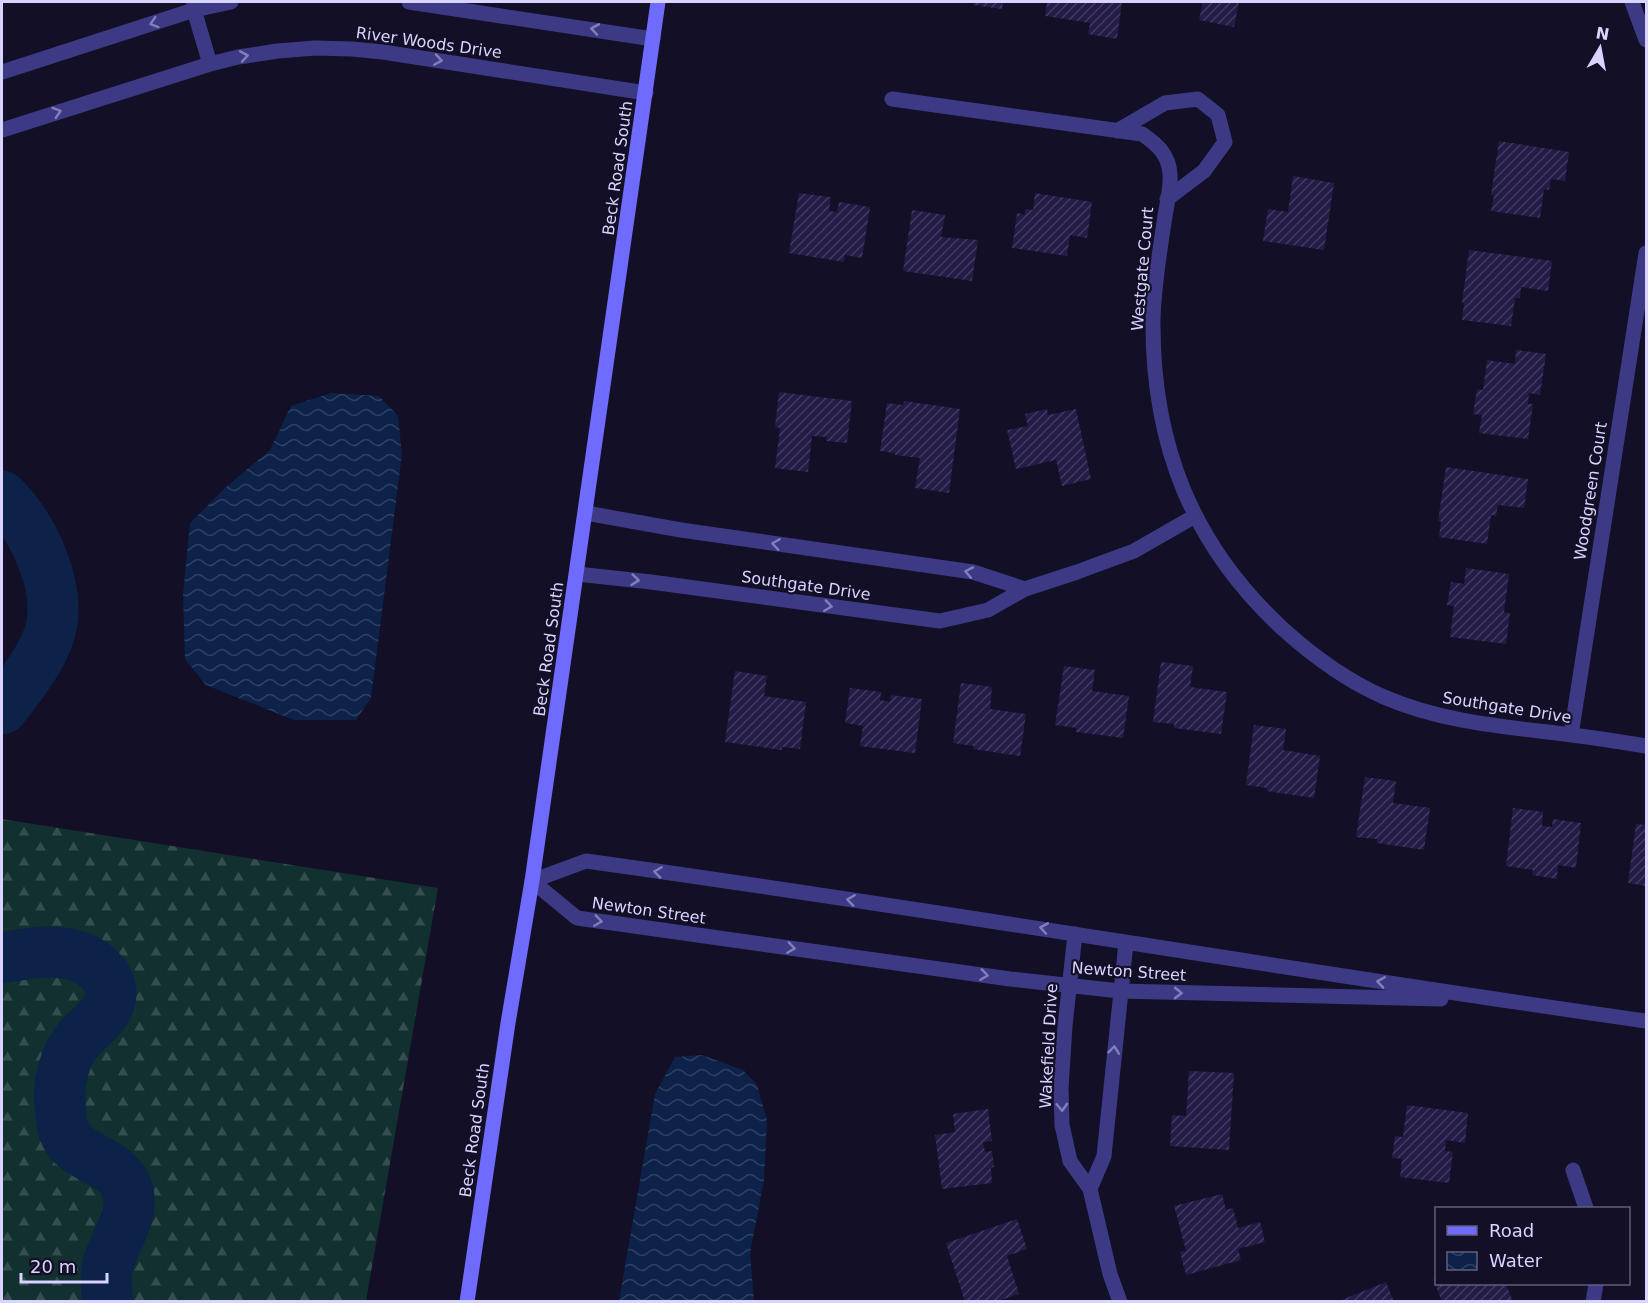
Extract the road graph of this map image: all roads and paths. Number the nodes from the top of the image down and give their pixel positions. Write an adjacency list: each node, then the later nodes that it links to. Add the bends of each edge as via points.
1 (231, 2): 5 (street)
2 (409, 2): 6 (street, one-way to 2)
3 (658, 2): 6 (main road, Beck Road South)
4 (1632, 2): 7 (street)
5 (194, 6): 8 (street); 9 (street, one-way to 9)
6 (653, 39): 10 (main road, Beck Road South)
7 (1647, 40)
8 (210, 64): 10 (street, River Woods Drive, one-way to 10, via 278,51 352,49); 12 (street, River Woods Drive, one-way to 8)
9 (2, 72)
10 (646, 93): 16 (main road, Beck Road South)
11 (892, 99): 13 (street, Westgate Court)
12 (2, 130)
13 (1117, 130): 14 (street, Westgate Court, via 1142,134 1164,152 1171,175); 14 (street, Westgate Court, via 1165,103 1198,99 1218,116 1225,142 1204,171)
14 (1167, 199): 17 (street, Westgate Court, via 1156,277 1153,354 1171,456)
15 (1647, 253): 20 (street, Woodgreen Court)
16 (586, 513): 18 (main road, Beck Road South); 19 (street, one-way to 16, via 974,572 670,529)
17 (1195, 516): 19 (street, Southgate Drive, via 1134,551); 20 (street, Southgate Drive, via 1220,559 1257,605 1301,645 1346,676 1384,696 1436,715)
18 (577, 574): 19 (street, Southgate Drive, one-way to 19, via 940,621 988,610); 22 (main road, Beck Road South)
19 (1025, 589)
20 (1571, 735): 21 (street, Southgate Drive)
21 (1647, 746)
22 (532, 881): 23 (street, Newton Street, one-way to 22, via 586,861); 25 (street, Newton Street, one-way to 25, via 577,918); 33 (main road, Beck Road South)
23 (1075, 934): 24 (street, Newton Street); 25 (street, Wakefield Drive)
24 (1126, 943): 26 (street); 27 (street, Newton Street, one-way to 24)
25 (1069, 986): 26 (street, Newton Street); 30 (street, Wakefield Drive, one-way to 30, via 1062,1125 1070,1161)
26 (1120, 991): 27 (street, Newton Street, one-way to 27); 30 (street, one-way to 26, via 1104,1156)
27 (1502, 1000): 28 (street, Newton Street)
28 (1647, 1021)
29 (1573, 1170): 31 (street)
30 (1090, 1189): 34 (street, Wakefield Drive)
31 (1585, 1207)
32 (1596, 1285): 35 (street)
33 (467, 1302)
34 (1120, 1302)
35 (1593, 1302)

